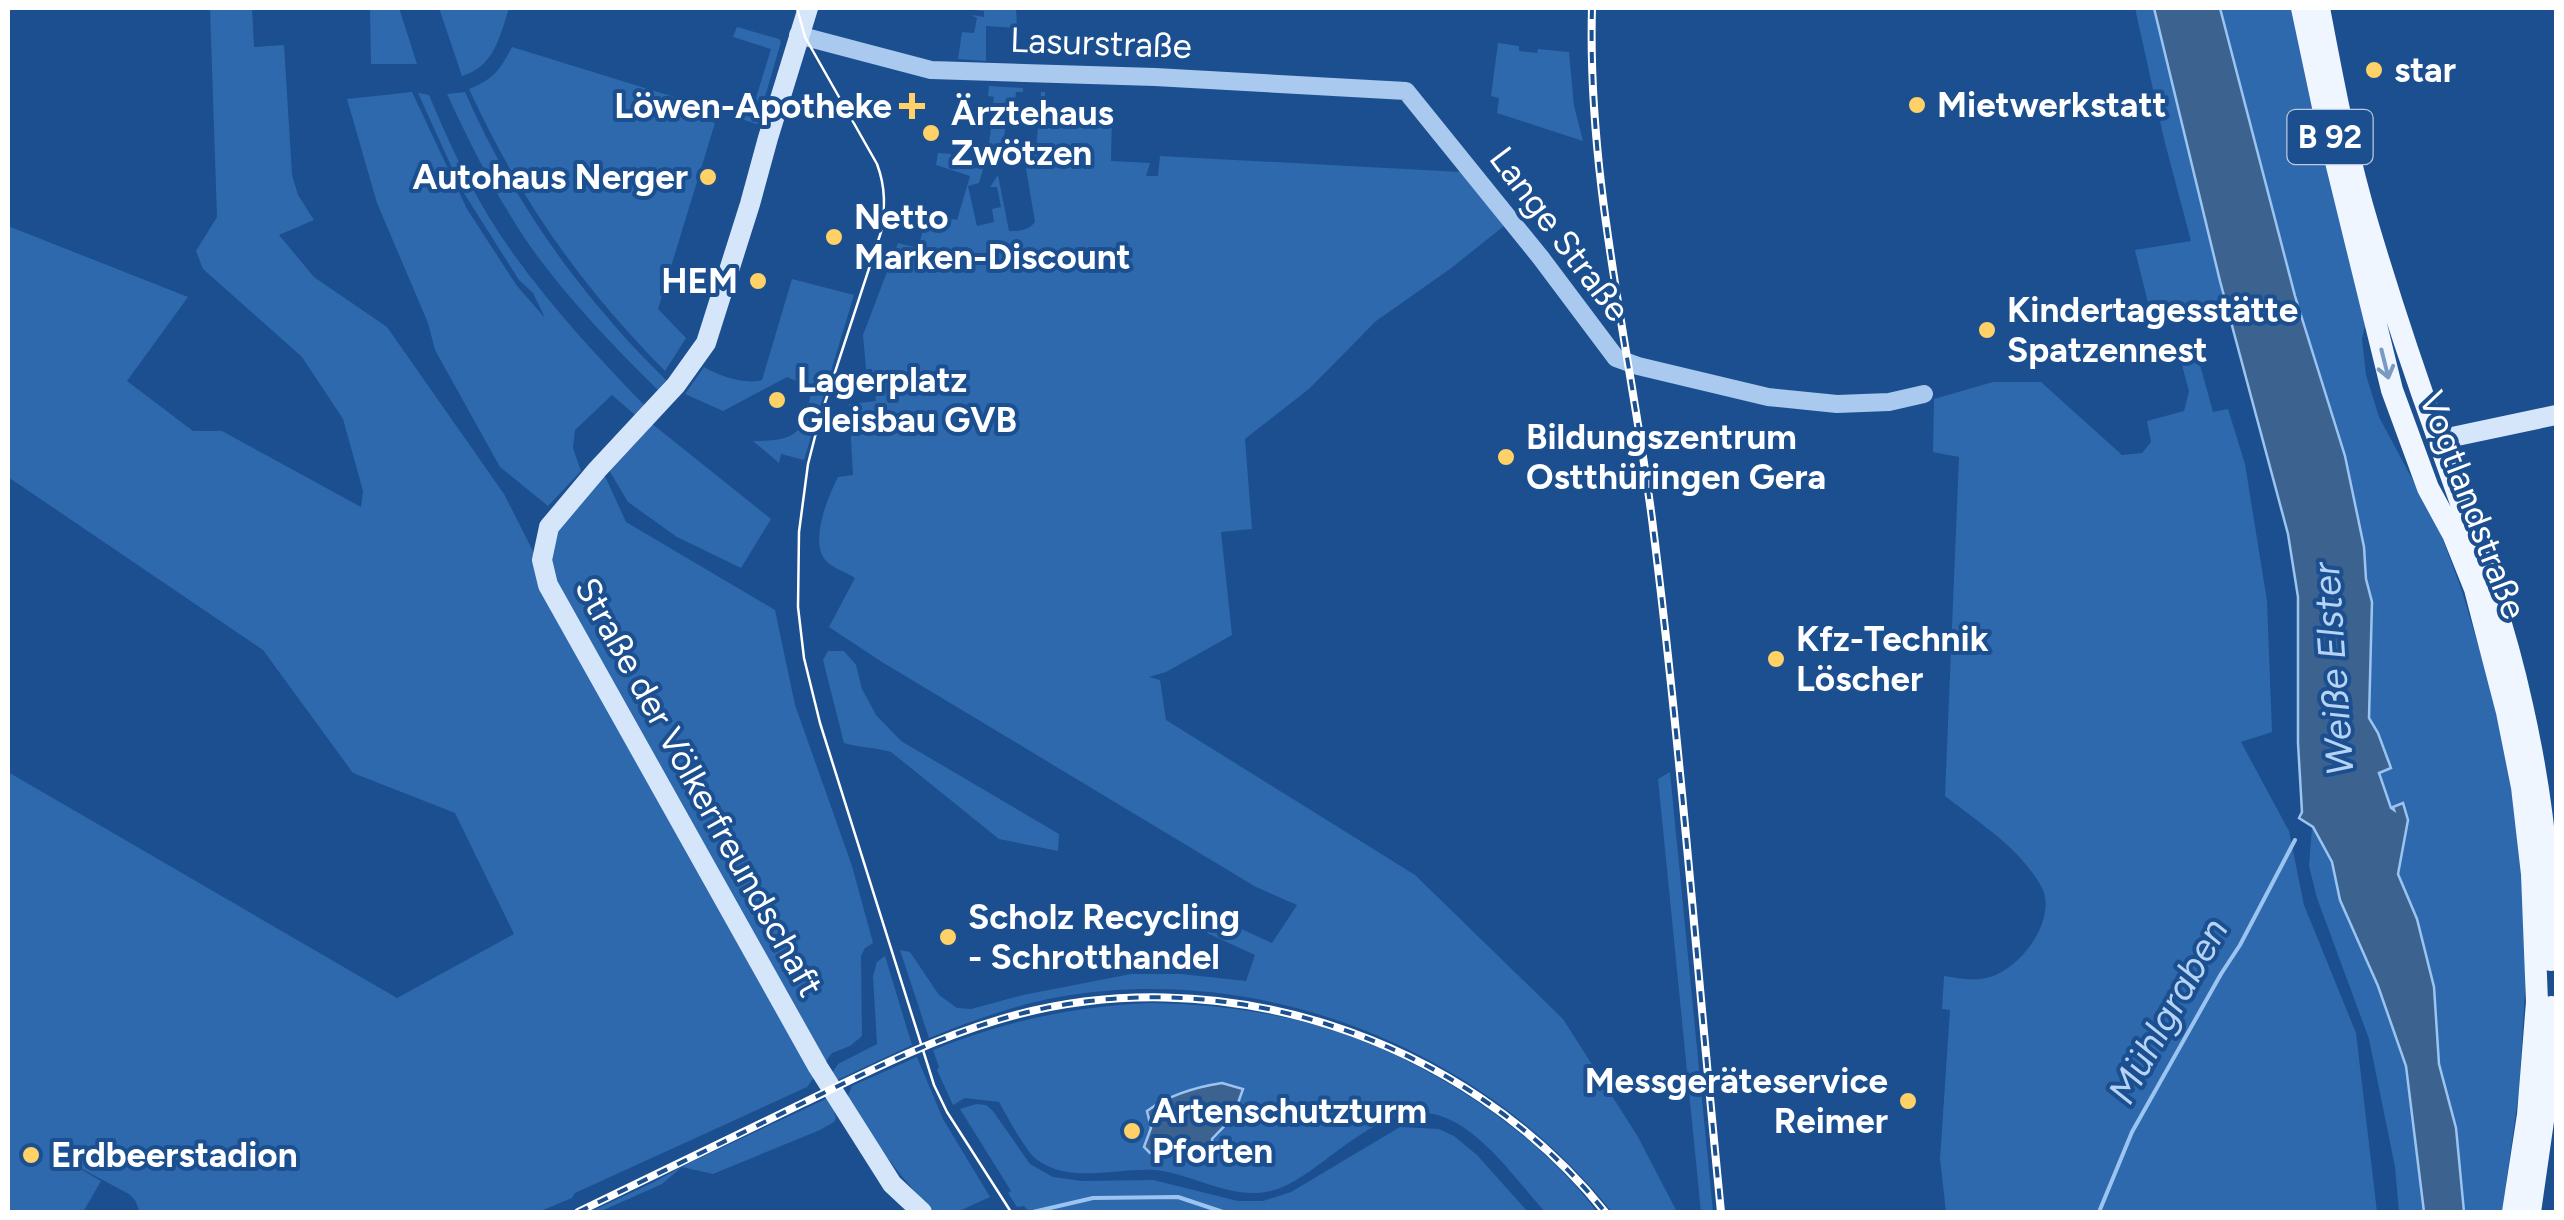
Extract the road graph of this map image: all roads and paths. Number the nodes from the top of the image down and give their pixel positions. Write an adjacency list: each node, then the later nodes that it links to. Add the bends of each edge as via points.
1 (808, 8): 4 (main road, Straße der Völkerfreundschaft)
2 (2302, 8): 9 (main road, Vogtlandstraße / B 92, one-way to 9, via 2387,371)
3 (2319, 8): 8 (main road, Vogtlandstraße / B 92, via 2368,225)
4 (798, 35): 5 (street, Lasurstraße, via 931,70); 10 (main road, Straße der Völkerfreundschaft, via 706,343 549,527 542,560 548,585 818,1067 892,1184)
5 (1406, 90): 6 (street, Lange Straße, via 1616,358 1768,397 1837,404)
6 (1924, 394)
7 (2556, 415): 8 (main road)
8 (2438, 440): 9 (main road); 12 (main road, Vogtlandstraße / B 92, via 2507,643 2541,812 2552,996)
9 (2412, 448): 11 (main road, Vogtlandstraße / B 92, via 2475,589 2522,788 2537,1002)
10 (922, 1212)
11 (2513, 1212)
12 (2530, 1212)

